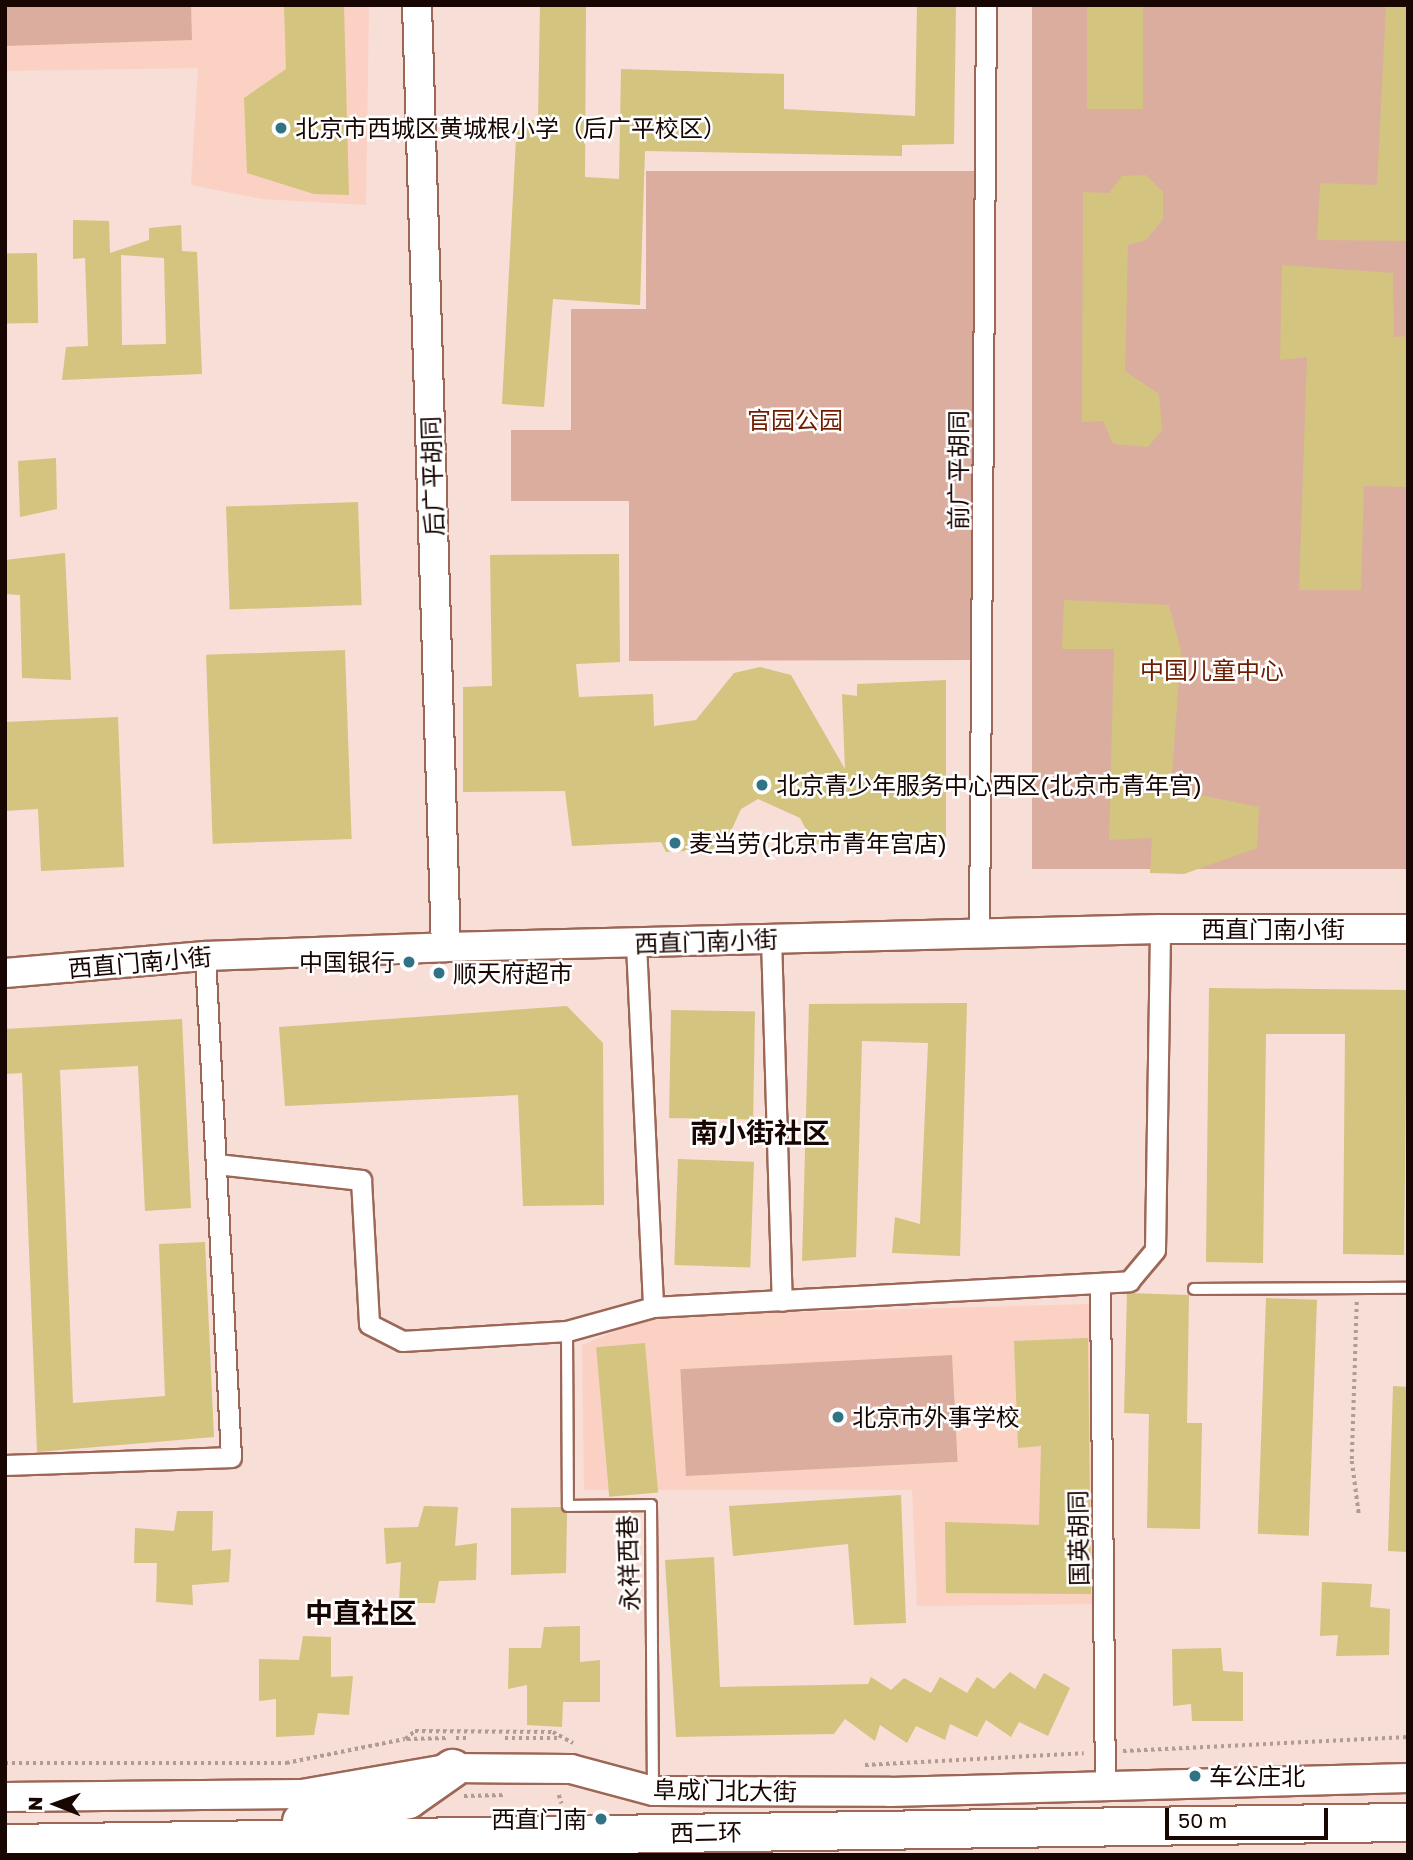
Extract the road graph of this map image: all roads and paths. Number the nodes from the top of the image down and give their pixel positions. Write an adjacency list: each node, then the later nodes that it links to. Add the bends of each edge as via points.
1 (417, 5): 8 (street, 后广平胡同)
2 (986, 5): 5 (street, 前广平胡同)
3 (1160, 929): 4 (street, 西直门南小街); 5 (street, 西直门南小街); 12 (street, via 1155,1250 1129,1281)
4 (1408, 929)
5 (979, 935): 6 (street, 西直门南小街)
6 (771, 938): 7 (street, 西直门南小街); 16 (street)
7 (636, 944): 8 (street, 西直门南小街); 17 (street)
8 (446, 947): 9 (street, 西直门南小街)
9 (205, 956): 10 (street, 西直门南小街); 11 (street)
10 (5, 973)
11 (217, 1164): 18 (street, via 361,1180 369,1324 402,1341); 19 (street, via 230,1457)
12 (1100, 1287): 16 (street); 26 (street, 国英胡同)
13 (1357, 1288): 14 (lane); 15 (lane); 20 (path, via 1352,1461)
14 (1408, 1288)
15 (1194, 1289)
16 (782, 1301): 17 (street)
17 (653, 1307): 18 (street)
18 (567, 1331): 32 (lane, 永祥西巷, via 568,1506 651,1504)
19 (5, 1465)
20 (1359, 1515)
21 (1408, 1737): 26 (path)
22 (505, 1738): 23 (path)
23 (561, 1738): 24 (path, via 553,1732 415,1731); 25 (path)
24 (405, 1739): 27 (path, via 286,1763); 29 (path)
25 (580, 1746)
26 (1105, 1752): 28 (path); 31 (street, 国英胡同)
27 (5, 1763)
28 (862, 1765)
29 (457, 1767): 32 (street, 阜成门北大街, via 570,1769); 33 (path); 35 (street, 阜成门北大街, via 302,1794); 39 (highway, via 408,1799 278,1824)
30 (1408, 1778): 31 (street, 阜成门北大街)
31 (1105, 1788): 32 (street, 阜成门北大街)
32 (653, 1791)
33 (517, 1795)
34 (551, 1795): 36 (path, via 562,1795)
35 (5, 1797)
36 (562, 1804)
37 (1408, 1822): 39 (highway, 西二环)
38 (17, 1840): 39 (highway, 西二环)
39 (223, 1842)

